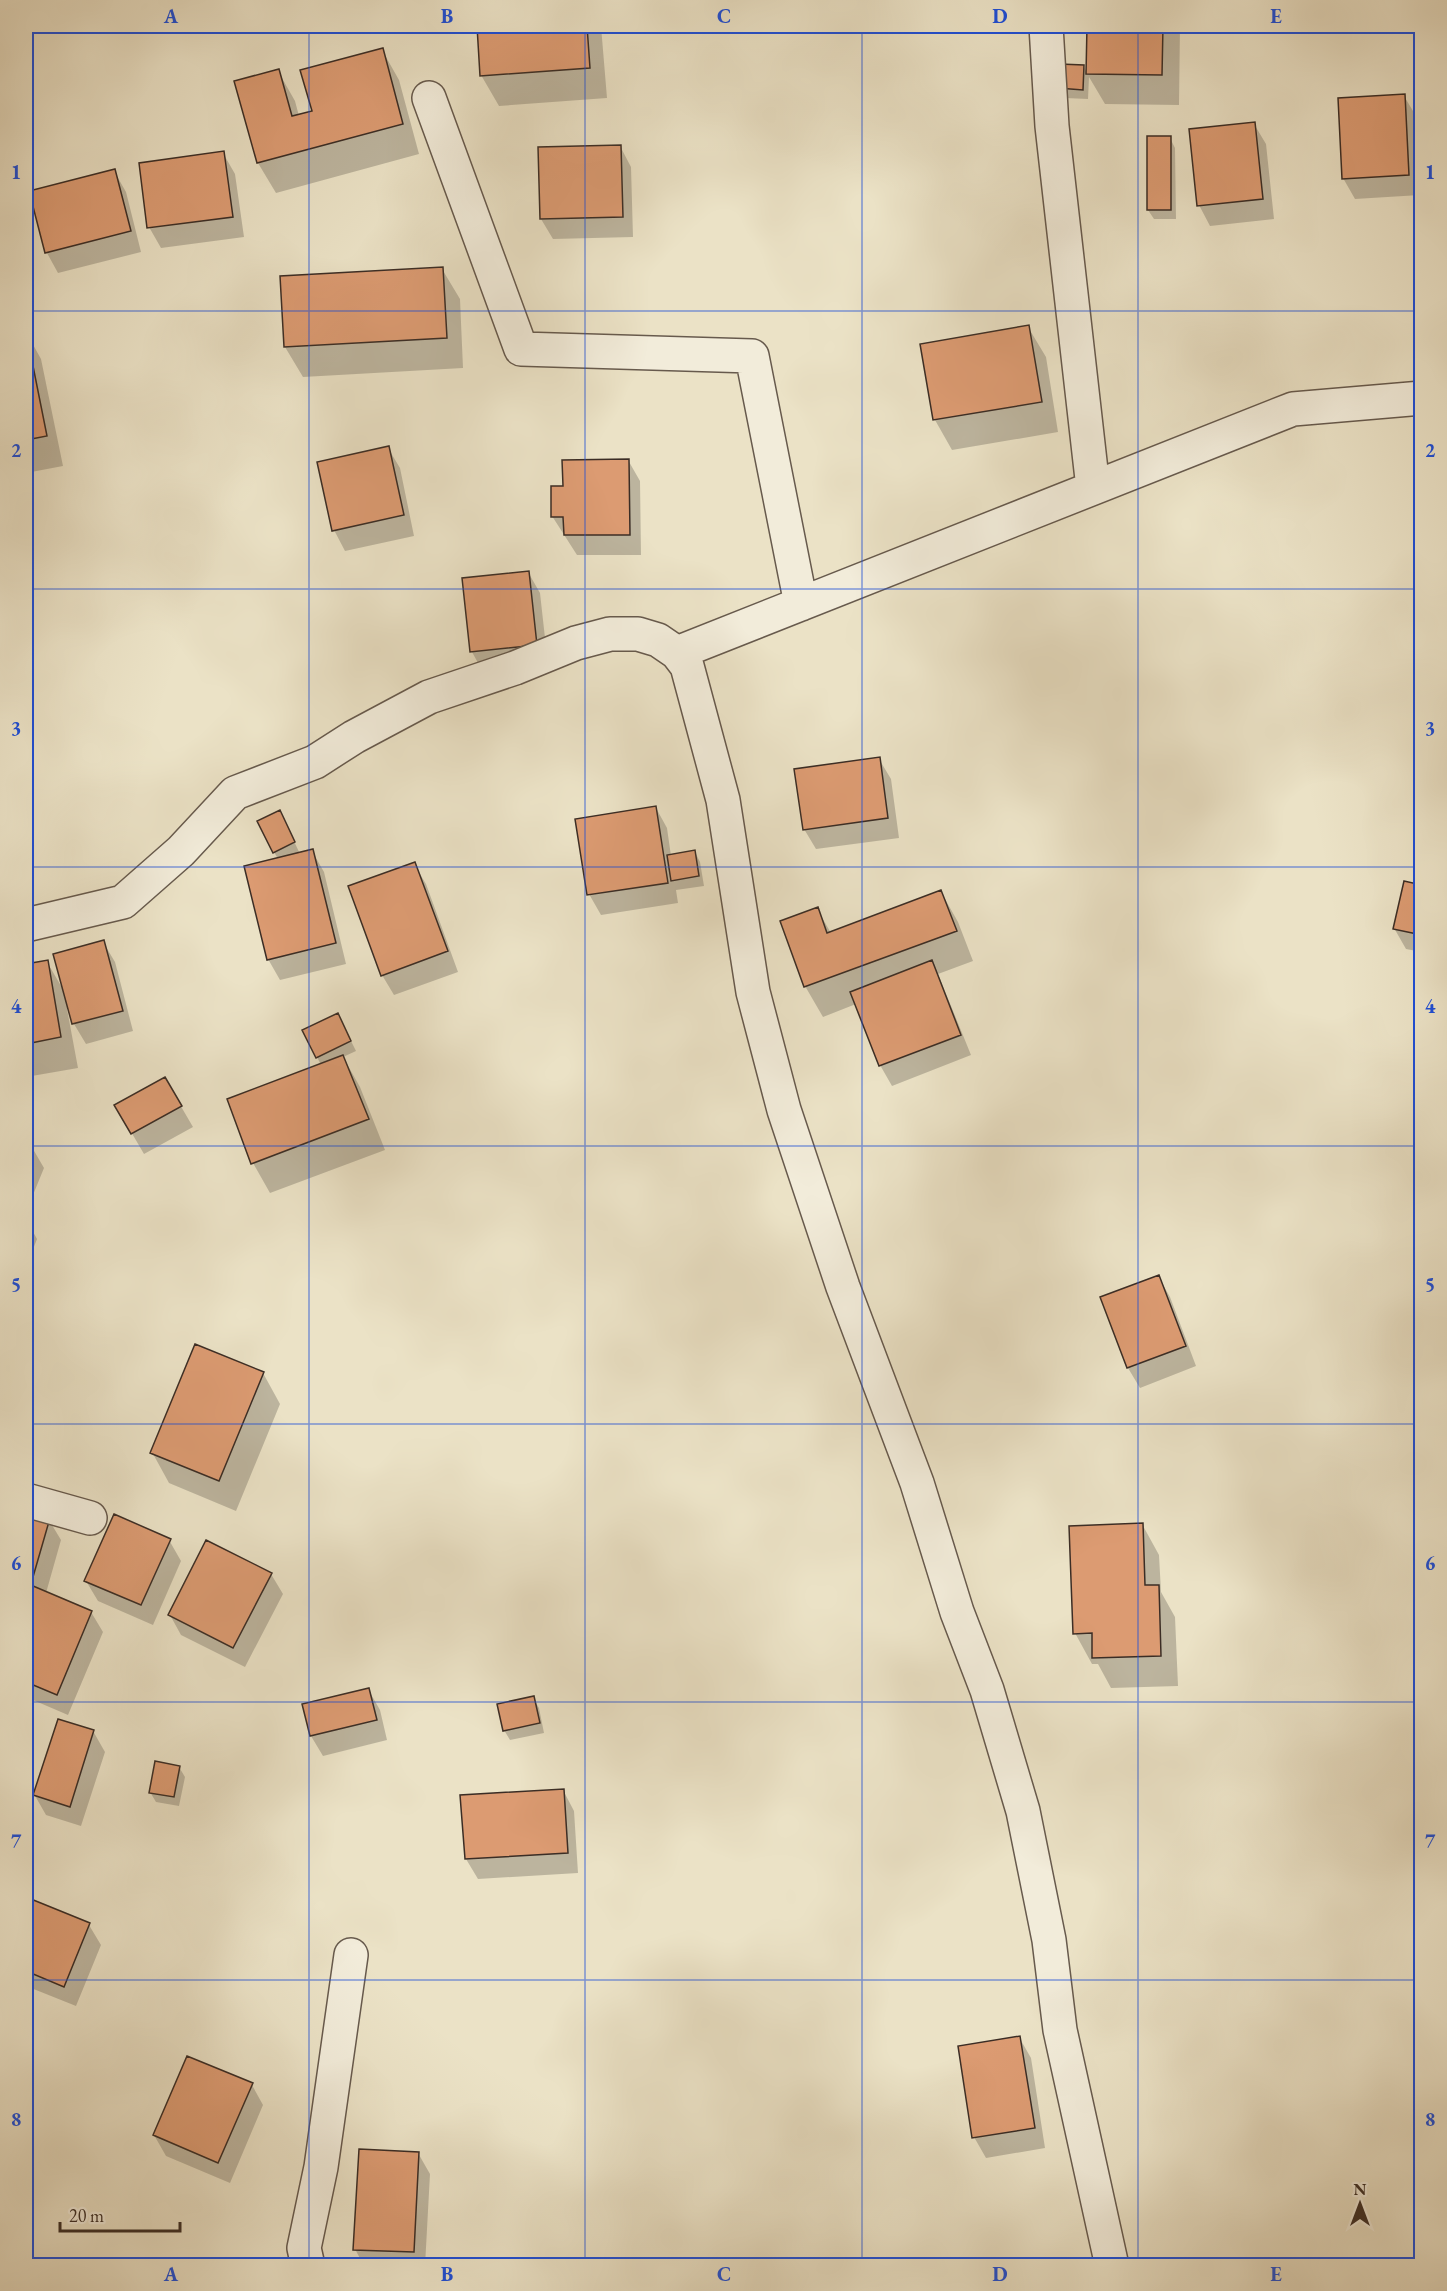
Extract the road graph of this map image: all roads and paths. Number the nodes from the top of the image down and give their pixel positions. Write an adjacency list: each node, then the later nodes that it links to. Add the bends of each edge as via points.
1 (1046, 26): 4 (street, via 1052,126)
2 (429, 98): 5 (street, via 521,349 752,356)
3 (1422, 398): 4 (street, via 1293,409)
4 (1093, 488): 5 (street)
5 (801, 604): 6 (street)
6 (677, 653): 7 (street, via 658,640 638,634 610,634 429,697 315,762 235,793 181,851 123,902); 12 (street, via 687,666 723,800 753,992 784,1110 843,1287 917,1483 1023,1811 1049,1940 1060,2030)
7 (26, 925)
8 (26, 1500): 9 (street)
9 (90, 1518)
10 (351, 1955): 11 (street, via 321,2167 304,2247)
11 (308, 2265)
12 (1112, 2265)

